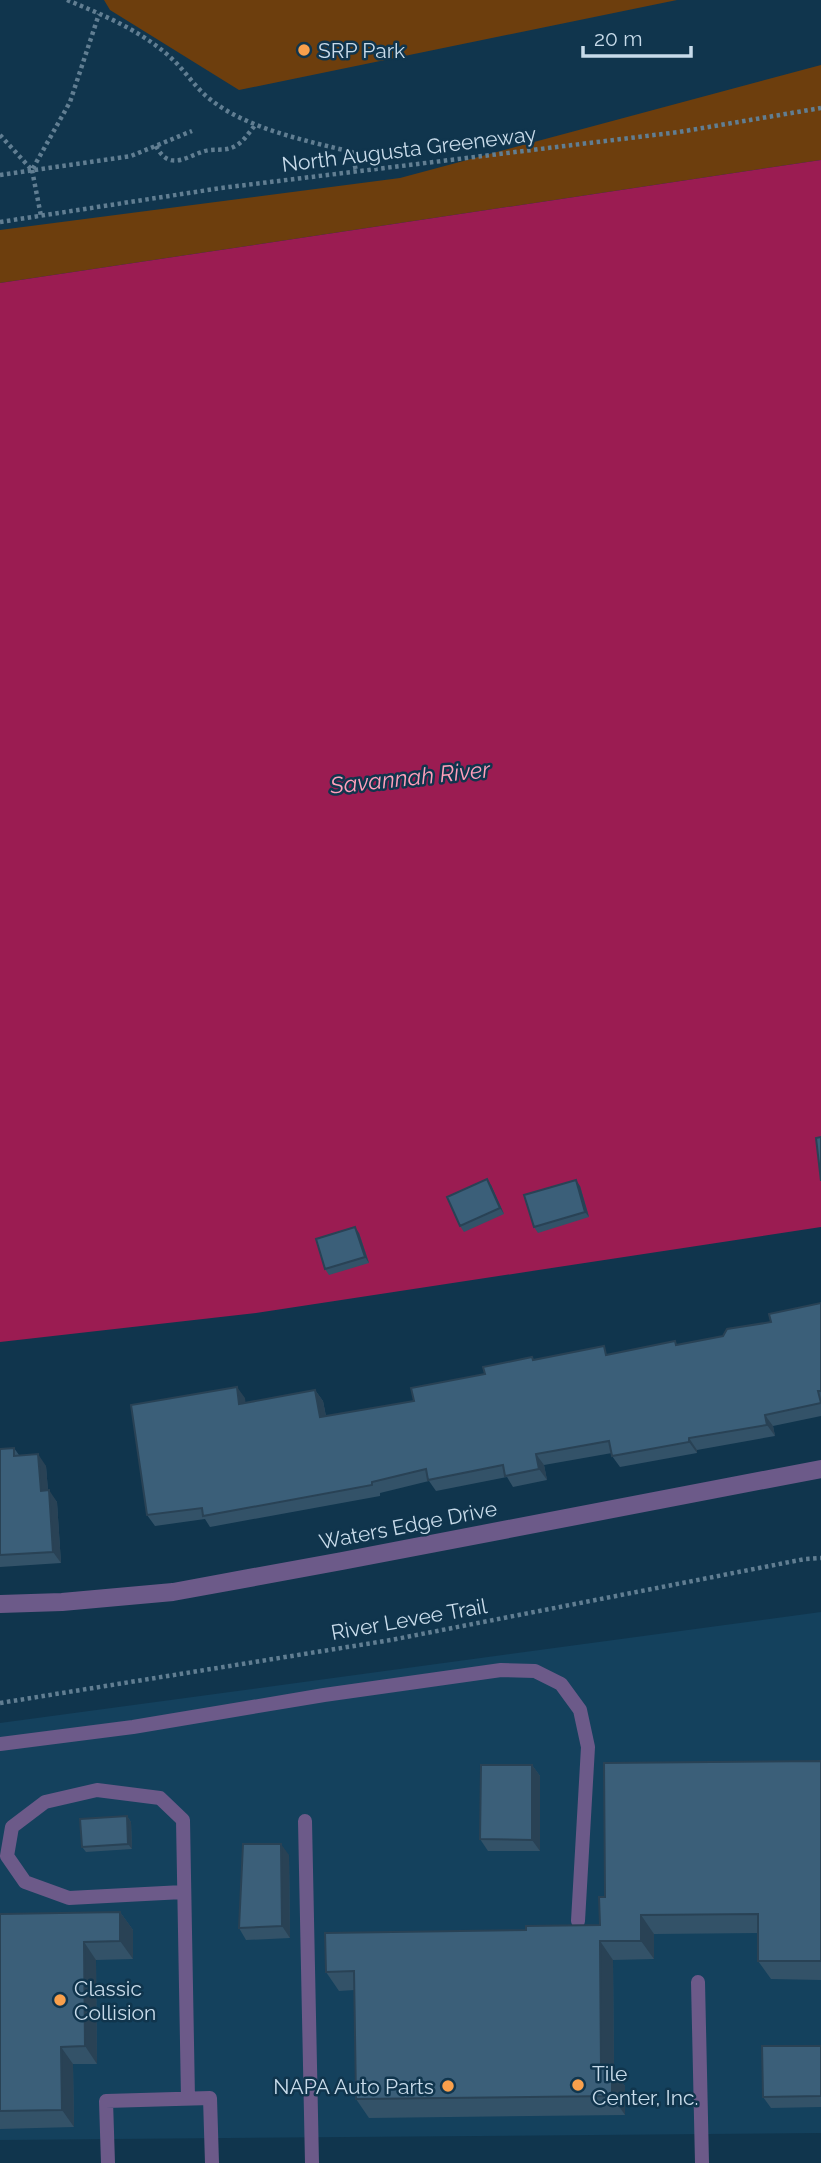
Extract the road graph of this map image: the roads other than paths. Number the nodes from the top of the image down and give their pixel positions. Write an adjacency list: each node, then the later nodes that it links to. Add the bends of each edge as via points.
1 (821, 1469): 2 (street, Waters Edge Drive, via 173,1592)
2 (0, 1604)
3 (0, 1744): 6 (lane, via 501,1670 535,1671 561,1684 580,1710 589,1747)
4 (305, 1821): 11 (lane)
5 (183, 1892): 5 (lane, via 183,1821 160,1798 97,1790 45,1802 12,1826 7,1857 25,1882 69,1898); 8 (lane)
6 (578, 1921)
7 (698, 1982): 12 (lane)
8 (188, 2098): 9 (lane, via 106,2101); 10 (lane, via 210,2098)
9 (108, 2163)
10 (212, 2163)
11 (312, 2163)
12 (702, 2163)

